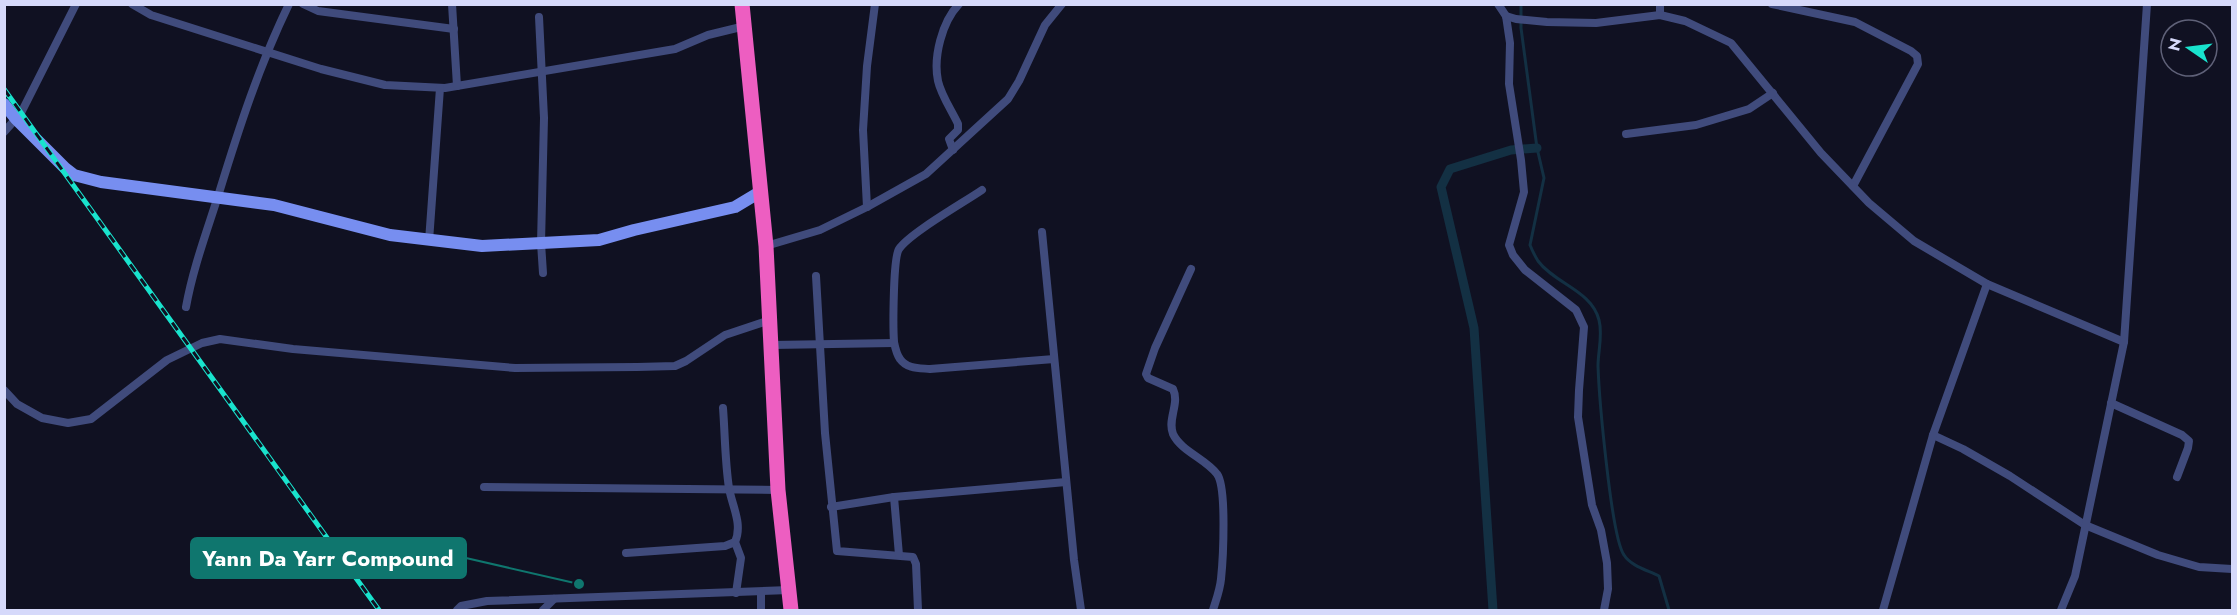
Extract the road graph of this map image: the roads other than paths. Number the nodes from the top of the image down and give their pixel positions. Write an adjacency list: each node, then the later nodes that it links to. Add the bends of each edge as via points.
1 (76, 4): 24 (street)
2 (132, 4): 18 (street, via 151,15)
3 (289, 4): 18 (street)
4 (303, 4): 17 (street, via 318,11)
5 (452, 4): 17 (street)
6 (742, 4): 16 (highway)
7 (875, 4): 32 (street, via 863,130)
8 (959, 4): 27 (street, via 943,30 937,59 938,81 958,124 958,130 948,139)
9 (1062, 4): 27 (street, via 1045,25 1008,99)
10 (1498, 4): 14 (street)
11 (1772, 4): 28 (street, via 1855,22 1917,56 1918,64)
12 (2144, 5): 43 (street)
13 (1662, 8): 14 (street, via 1596,23); 22 (street, via 1731,43)
14 (1506, 16): 75 (street, via 1509,84 1524,192 1509,245 1525,270 1576,310 1584,327 1578,417 1592,505 1607,563)
15 (539, 17): 19 (street)
16 (745, 26): 19 (street, via 675,49); 30 (highway)
17 (454, 29): 20 (street)
18 (266, 52): 21 (street, via 385,85); 31 (street)
19 (541, 73): 20 (street); 35 (street)
20 (458, 86): 21 (street)
21 (440, 88): 34 (street)
22 (1773, 93): 26 (street, via 1749,109 1696,125); 28 (street)
23 (4, 104): 24 (street)
24 (16, 119): 25 (street); 31 (street, via 74,175)
25 (4, 132)
26 (1626, 134)
27 (953, 150): 32 (street, via 926,174)
28 (1853, 186): 40 (street, via 1914,241)
29 (982, 190): 45 (street, via 898,251 894,269)
30 (760, 192): 35 (street, via 735,207 598,240); 36 (highway)
31 (217, 197): 34 (street, via 274,205); 41 (street, via 191,278)
32 (867, 207): 36 (street, via 820,230)
33 (1041, 232): 47 (street)
34 (429, 241): 35 (street, via 482,246)
35 (541, 243): 38 (street)
36 (766, 246): 42 (highway)
37 (1191, 269): 74 (street, via 1146,374 1173,388 1174,435 1221,479 1221,581)
38 (543, 273)
39 (816, 276): 44 (street)
40 (1987, 284): 43 (street); 51 (street)
41 (186, 307)
42 (770, 320): 46 (highway); 48 (street, via 725,335 675,366 515,368 220,339 167,360 92,419 68,423 42,418 17,404)
43 (2124, 342): 49 (street)
44 (819, 343): 45 (street); 46 (street); 58 (street)
45 (894, 343): 47 (street, via 900,358 914,368)
46 (772, 345): 56 (highway)
47 (1054, 359): 53 (street)
48 (4, 390)
49 (2111, 403): 52 (street, via 2189,441); 59 (street)
50 (723, 408): 55 (street)
51 (1933, 435): 59 (street, via 2010,476); 76 (street)
52 (2177, 477)
53 (1066, 482): 57 (street); 73 (street)
54 (484, 487): 55 (street)
55 (729, 489): 56 (street); 60 (street, via 738,520)
56 (778, 490): 64 (highway)
57 (894, 497): 58 (street); 62 (street)
58 (831, 507): 62 (street, via 837,551)
59 (2085, 525): 63 (street, via 2158,555 2199,567); 77 (street, via 2075,576)
60 (735, 542): 61 (street); 66 (street, via 741,558)
61 (626, 553)
62 (899, 555): 72 (street, via 915,559)
63 (2232, 569)
64 (789, 590): 65 (street); 71 (highway)
65 (761, 592): 66 (street); 70 (street)
66 (736, 593): 67 (street)
67 (554, 599): 68 (street, via 486,601); 69 (street)
68 (458, 610)
69 (543, 610)
70 (761, 610)
71 (791, 610)
72 (918, 610)
73 (1081, 610)
74 (1213, 610)
75 (1604, 610)
76 (1883, 610)
77 (2061, 610)

